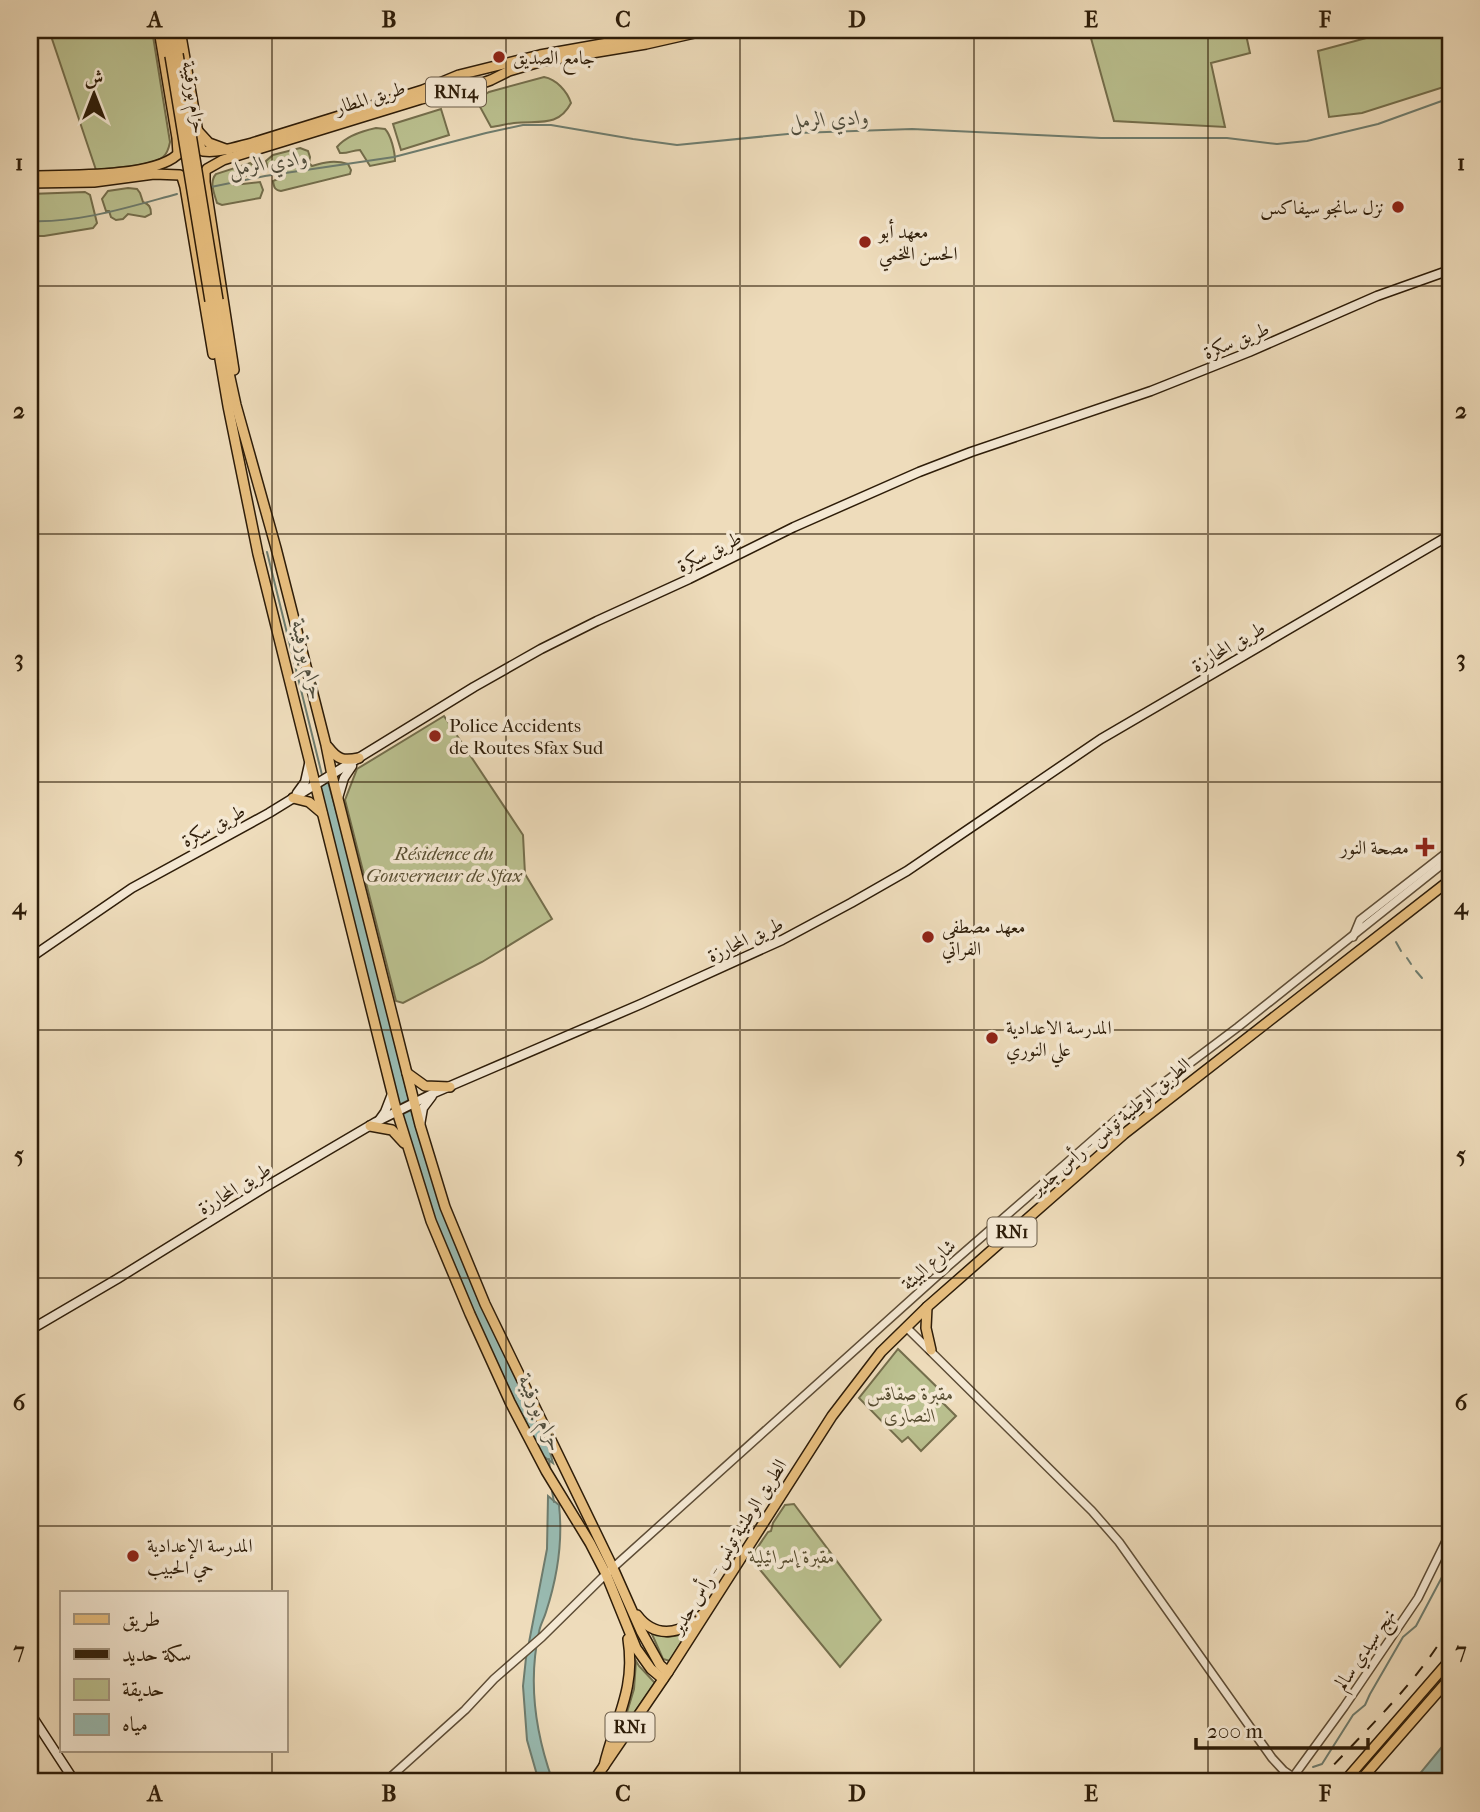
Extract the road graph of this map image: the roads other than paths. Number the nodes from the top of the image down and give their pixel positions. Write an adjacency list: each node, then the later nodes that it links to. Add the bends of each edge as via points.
1 (159, 30): 16 (main road)
2 (166, 30): 7 (main road, حزام بورقيبة)
3 (174, 30): 7 (main road, حزام بورقيبة)
4 (180, 30): 12 (main road)
5 (681, 30): 8 (main road, طريق المطار / RN14)
6 (708, 30): 9 (main road, طريق المطار / RN14, via 543,61)
7 (174, 55): 22 (main road, حزام بورقيبة, bridge)
8 (489, 67): 9 (main road); 10 (main road, طريق المطار / RN14)
9 (491, 80): 11 (main road, طريق المطار / RN14)
10 (439, 83): 11 (main road); 13 (main road, طريق المطار / RN14)
11 (443, 94): 13 (main road, طريق المطار / RN14)
12 (197, 130): 14 (main road, via 209,143); 15 (main road)
13 (275, 140): 14 (main road, طريق المطار / RN14); 17 (main road, طريق المطار / RN14)
14 (228, 149): 15 (main road, طريق المطار / RN14)
15 (202, 150): 16 (main road, via 187,147); 17 (main road, via 208,160)
16 (177, 154): 18 (main road, via 153,167); 19 (main road, via 175,164)
17 (206, 171): 19 (main road, via 194,180); 24 (main road)
18 (30, 176)
19 (181, 176): 20 (main road); 23 (main road, via 212,349)
20 (30, 183)
21 (1450, 270): 28 (main road, طريق سكرة, via 1151,391 971,452 819,516 541,649)
22 (214, 301): 23 (main road, حزام بورقيبة); 24 (main road, حزام بورقيبة)
23 (230, 420): 27 (main road, حزام بورقيبة, via 258,554)
24 (243, 430): 26 (main road, حزام بورقيبة)
25 (1450, 534): 40 (main road, طريق المحارزة, via 1101,739 907,871 851,903 782,940)
26 (326, 745): 28 (main road, via 338,758); 29 (main road, حزام بورقيبة)
27 (310, 758): 30 (main road, حزام بورقيبة); 31 (main road, via 306,782)
28 (357, 760): 29 (main road, طريق سكرة); 32 (main road, via 344,778)
29 (332, 775): 30 (main road, طريق سكرة); 32 (main road, حزام بورقيبة)
30 (315, 786): 31 (main road, طريق سكرة); 33 (main road, حزام بورقيبة)
31 (293, 798): 33 (main road); 38 (main road, طريق سكرة, via 132,888)
32 (338, 798): 39 (main road, حزام بورقيبة)
33 (322, 813): 42 (main road, حزام بورقيبة)
34 (1450, 850): 37 (street, شارع البيئة, via 1360,920)
35 (1450, 858): 37 (street, شارع البيئة)
36 (1450, 880): 48 (main road, الطريق الوطنية تونس - رأس جدير / RN1, via 1124,1134)
37 (1353, 937): 53 (street, شارع البيئة, via 1125,1112)
38 (30, 958)
39 (406, 1072): 40 (main road, via 425,1086); 43 (main road, حزام بورقيبة)
40 (450, 1087): 41 (main road, طريق المحارزة)
41 (434, 1093): 43 (main road, طريق المحارزة); 46 (main road, via 423,1108)
42 (392, 1094): 44 (main road, حزام بورقيبة); 45 (main road, via 385,1112)
43 (413, 1104): 44 (main road, طريق المحارزة); 46 (main road, حزام بورقيبة)
44 (398, 1111): 45 (main road, طريق المحارزة); 47 (main road, حزام بورقيبة)
45 (373, 1124): 47 (main road, via 392,1129); 50 (main road, طريق المحارزة)
46 (420, 1125): 53 (main road, حزام بورقيبة, via 446,1207 485,1304)
47 (407, 1146): 53 (main road, حزام بورقيبة, via 431,1221 510,1402 546,1471)
48 (927, 1307): 49 (main road, الطريق الوطنية تونس - رأس جدير / RN1); 51 (main road)
49 (906, 1327): 51 (street); 55 (main road, الطريق الوطنية تونس - رأس جدير / RN1, via 832,1416)
50 (30, 1329)
51 (931, 1350): 52 (street, نهج سيدي سالم, via 1110,1532 1272,1758 1293,1777 1418,1598)
52 (1450, 1533)
53 (610, 1571): 54 (main road, حزام بورقيبة); 56 (main road, حزام بورقيبة); 63 (street, شارع البيئة)
54 (631, 1606): 55 (main road, via 643,1623 669,1631 686,1628); 58 (main road, حزام بورقيبة)
55 (707, 1610): 58 (main road, الطريق الوطنية تونس - رأس جدير / RN1)
56 (625, 1623): 58 (main road, حزام بورقيبة, via 644,1661); 61 (main road, via 628,1686)
57 (1450, 1660): 65 (main road)
58 (665, 1676): 61 (main road, الطريق الوطنية تونس - رأس جدير / RN1)
59 (1450, 1678): 66 (main road)
60 (30, 1713): 62 (main road)
61 (604, 1766): 64 (main road, الطريق الوطنية تونس - رأس جدير / RN1)
62 (75, 1782)
63 (385, 1782)
64 (593, 1782)
65 (1344, 1782)
66 (1359, 1782)

